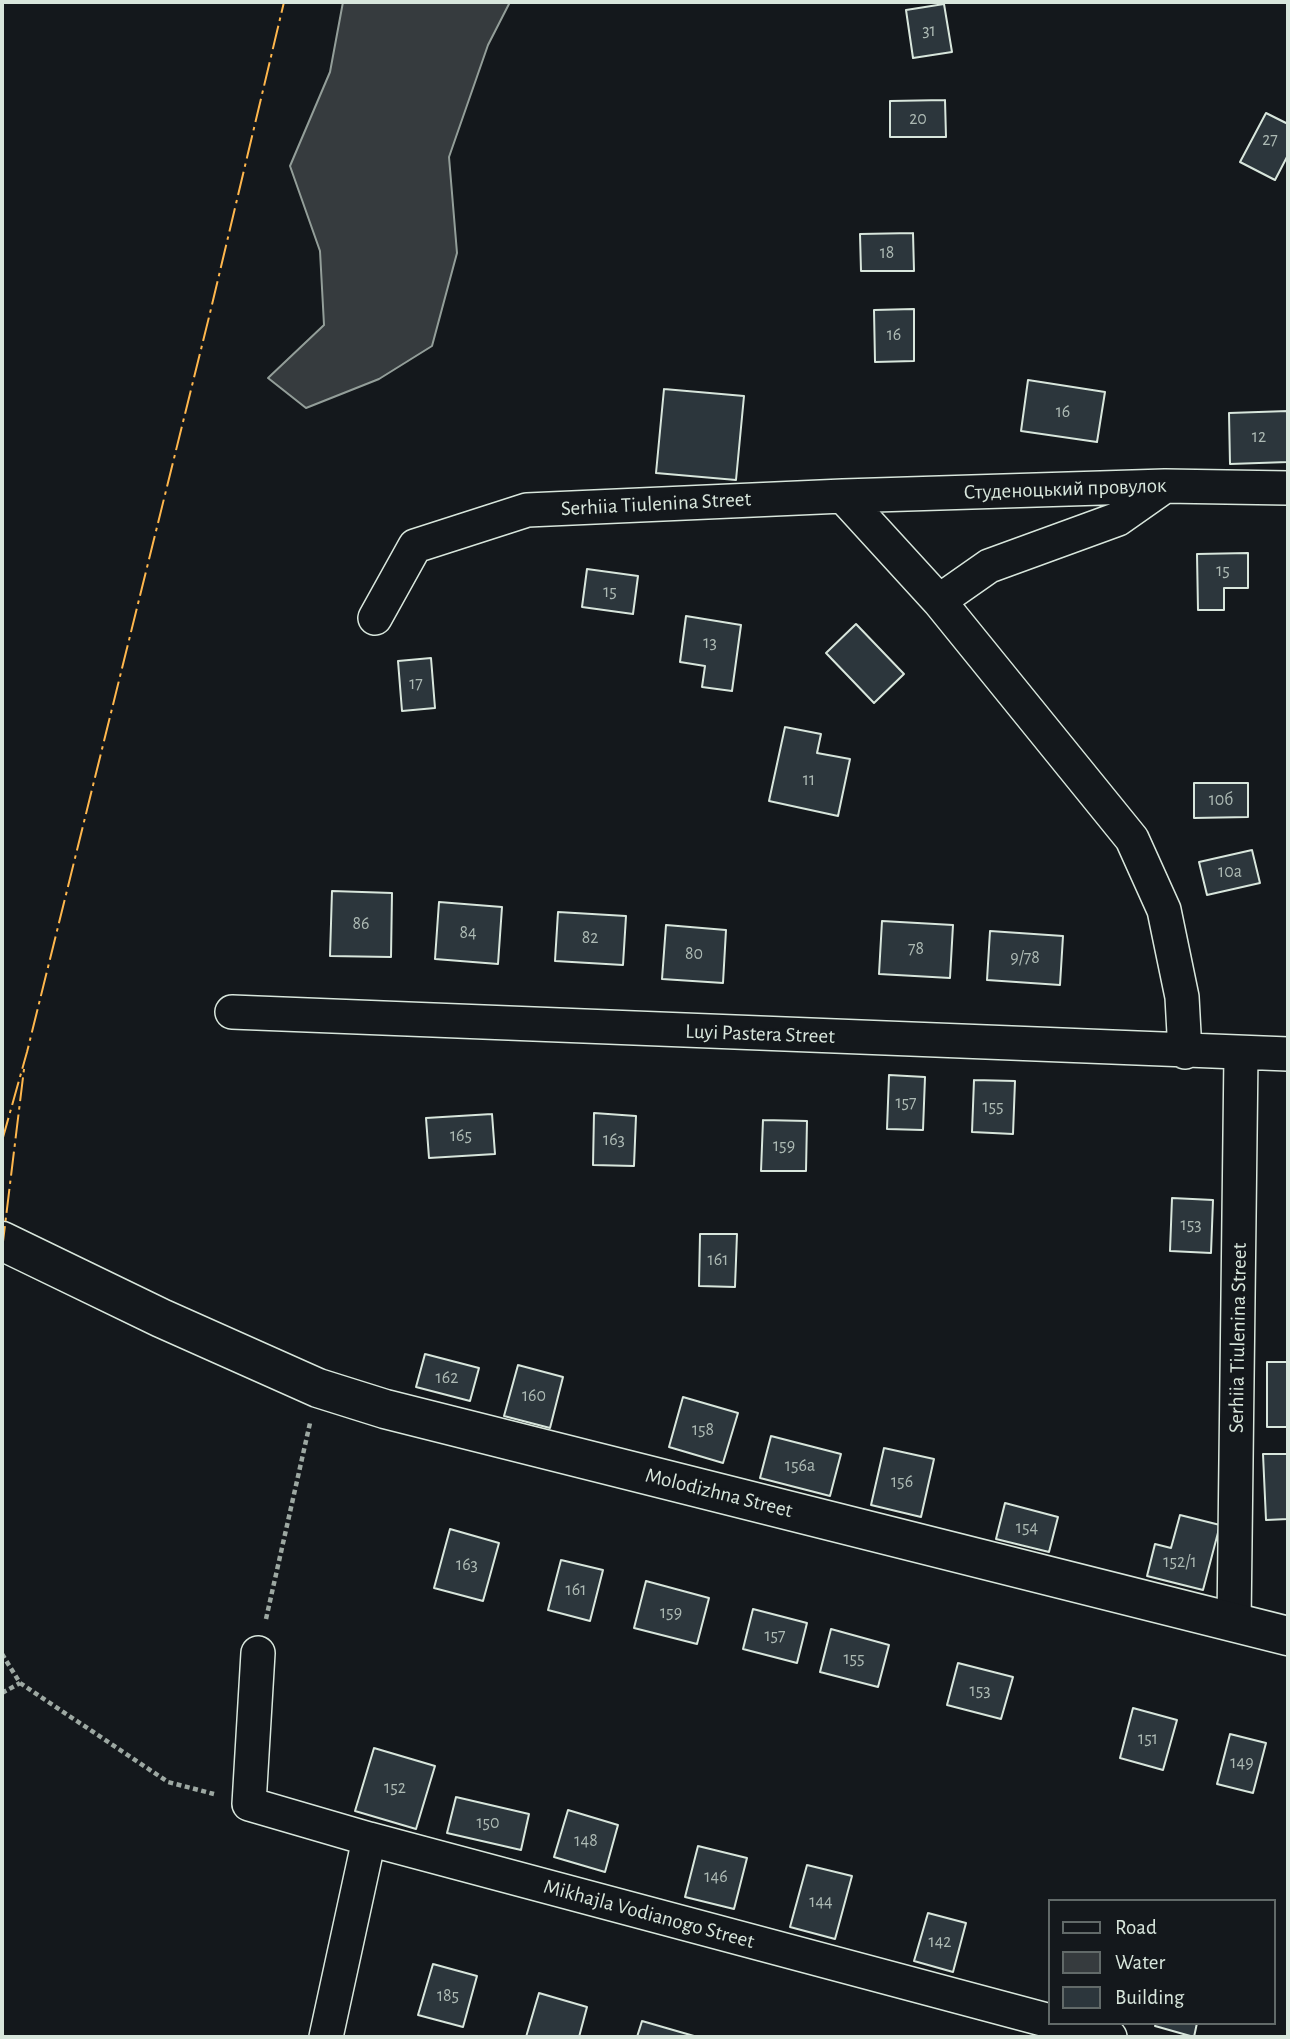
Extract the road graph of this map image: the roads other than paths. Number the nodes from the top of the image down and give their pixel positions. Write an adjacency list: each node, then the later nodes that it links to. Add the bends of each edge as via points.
1 (1165, 486): 2 (street, Студеноцький провулок); 3 (street, Студеноцький провулок); 4 (street, via 1118,519 989,566)
2 (1288, 488)
3 (843, 496): 4 (street); 5 (street, Serhiia Tiulenina Street, via 527,510 415,546)
4 (939, 601): 7 (street, via 1132,839 1164,910 1182,997)
5 (375, 618)
6 (232, 1012): 7 (street, Luyi Pastera Street)
7 (1185, 1052): 8 (street, Luyi Pastera Street)
8 (1241, 1054): 9 (street, Luyi Pastera Street); 11 (street, Serhiia Tiulenina Street)
9 (1288, 1054)
10 (2, 1241): 11 (street, Molodizhna Street, via 318,1388 385,1409)
11 (1234, 1622): 12 (street, Molodizhna Street)
12 (1288, 1636)
13 (258, 1653): 14 (street, Mikhajla Vodianogo Street, via 249,1804)
14 (369, 1839): 15 (street, Mikhajla Vodianogo Street); 17 (street)
15 (1048, 2020)
16 (1065, 2025): 18 (street)
17 (326, 2037)
18 (1110, 2037)

